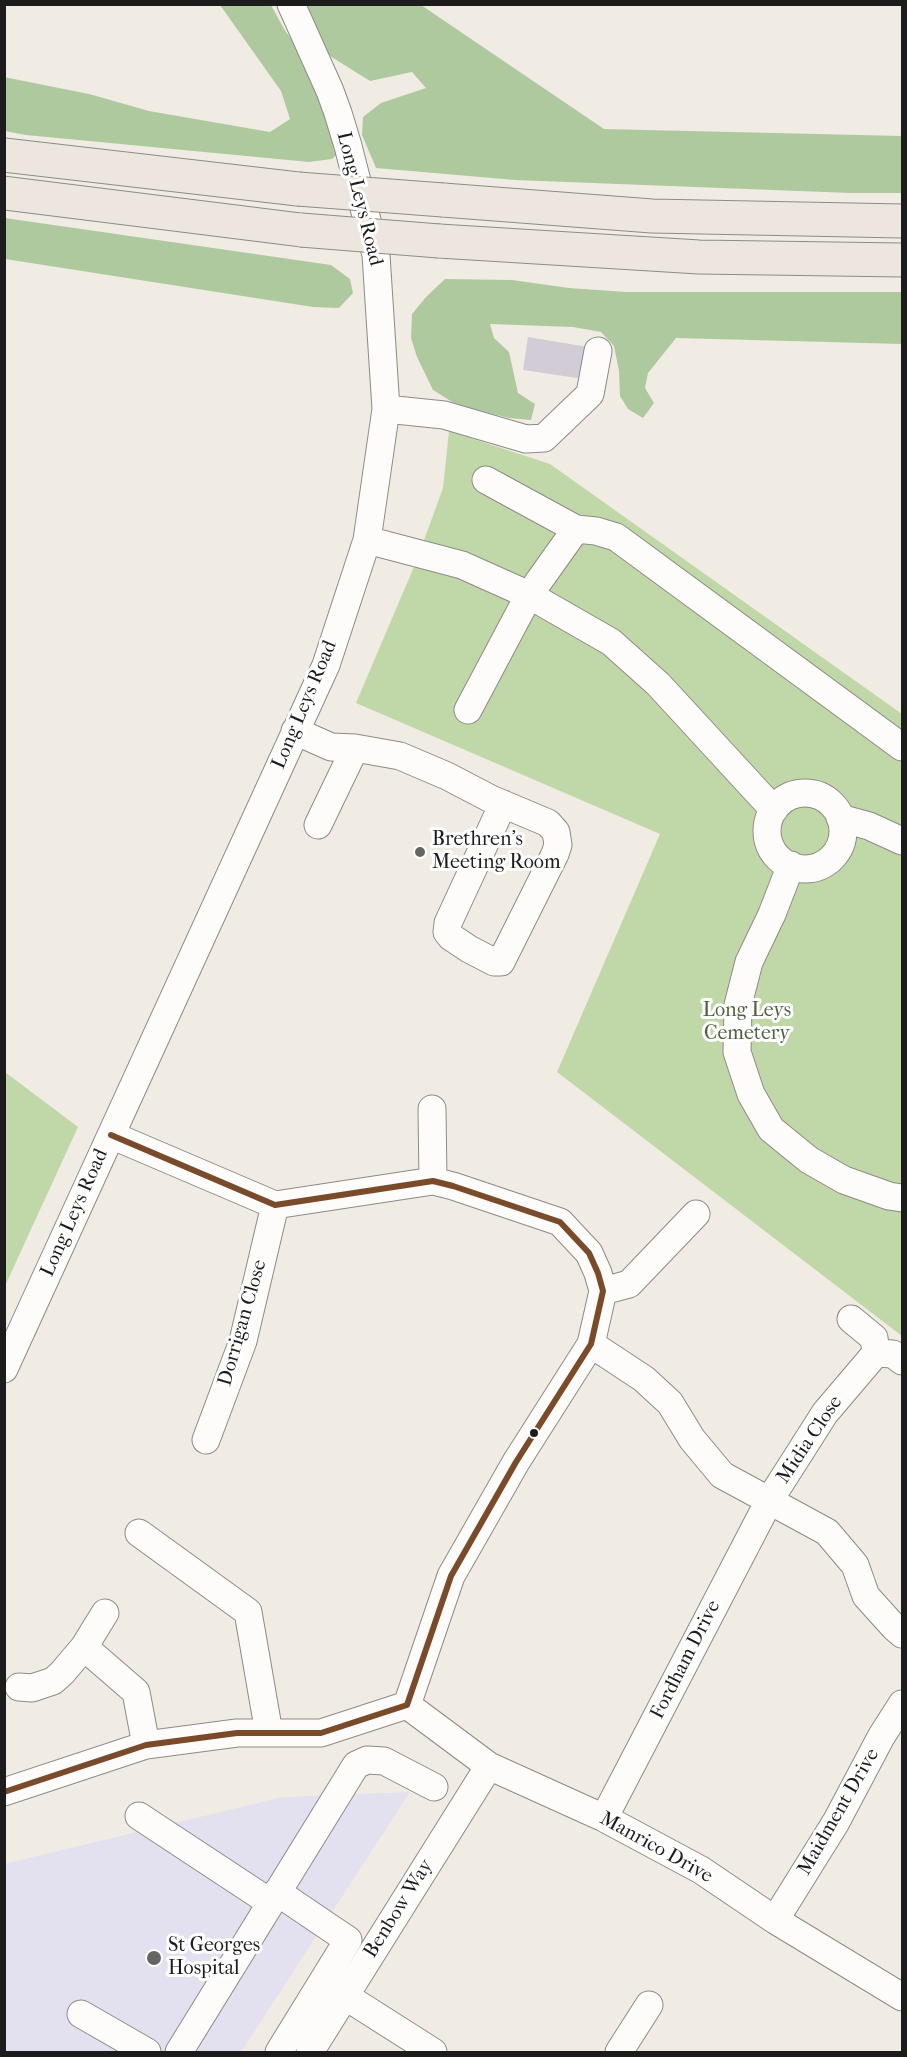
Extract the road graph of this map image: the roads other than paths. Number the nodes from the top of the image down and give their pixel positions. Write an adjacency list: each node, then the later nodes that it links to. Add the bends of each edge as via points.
1 (291, 4): 7 (street, Long Leys Road, via 338,113 376,255)
2 (4, 155): 4 (highway, bridge, via 298,189 652,216)
3 (4, 193): 5 (highway, bridge, via 301,230 439,241 699,257)
4 (903, 221)
5 (903, 260)
6 (598, 351): 7 (street, via 590,394 544,438 526,439 444,415)
7 (386, 409): 10 (street, Long Leys Road)
8 (486, 480): 9 (street)
9 (576, 529): 11 (street); 14 (street, via 616,537)
10 (367, 540): 11 (street, via 462,565); 13 (street, Long Leys Road, via 326,665)
11 (529, 595): 12 (street); 17 (street, via 611,642 658,684)
12 (468, 710)
13 (295, 731): 15 (street, via 331,747); 23 (street, Long Leys Road)
14 (903, 747)
15 (355, 748): 16 (street, via 400,756); 19 (street)
16 (503, 804): 16 (street, via 548,823 556,832 558,845 501,962 494,962 469,950 447,932)
17 (774, 810): 18 (street, via 782,801 807,793 831,803); 21 (street, via 769,821 770,844 776,855)
18 (840, 818): 20 (street); 21 (street, via 843,838 829,860 807,869)
19 (318, 825)
20 (903, 840)
21 (791, 865): 25 (street, via 749,963 738,1005 740,1062 751,1094 771,1129 810,1160 844,1180)
22 (432, 1109): 24 (street)
23 (111, 1135): 26 (street); 30 (street, Long Leys Road)
24 (433, 1181): 26 (street); 28 (street, via 560,1222 588,1253)
25 (903, 1198)
26 (275, 1205): 35 (street, Dorrigan Close, via 243,1341)
27 (696, 1215): 28 (street, via 629,1284)
28 (603, 1291): 31 (street)
29 (851, 1318): 32 (street, via 874,1338)
30 (12, 1331): 34 (street, Long Leys Road)
31 (591, 1344): 36 (street, via 644,1379 670,1403 692,1439 722,1475); 43 (street, via 516,1462 451,1576)
32 (876, 1353): 33 (street, via 893,1354); 36 (street, Midia Close, via 825,1413)
33 (903, 1361)
34 (4, 1369)
35 (206, 1440)
36 (769, 1502): 39 (street, via 827,1532 855,1565 866,1596); 50 (street, Fordham Drive)
37 (139, 1533): 44 (street, via 248,1612)
38 (105, 1613): 40 (street)
39 (903, 1634)
40 (84, 1647): 41 (street, via 53,1681 32,1688); 45 (street, via 136,1692)
41 (19, 1687)
42 (903, 1704): 52 (street, Maidment Drive, via 881,1737 837,1822)
43 (407, 1705): 44 (street, via 321,1732); 46 (street, Manrico Drive)
44 (269, 1733): 45 (street, via 237,1733)
45 (146, 1745): 48 (street)
46 (489, 1766): 50 (street, Manrico Drive); 53 (street, Benbow Way)
47 (434, 1787): 51 (street, via 384,1761 367,1760 356,1765)
48 (4, 1792)
49 (139, 1816): 51 (street)
50 (604, 1818): 52 (street, Manrico Drive, via 701,1870)
51 (274, 1898): 58 (street); 59 (street, via 348,1940)
52 (775, 1920): 54 (street, Manrico Drive)
53 (345, 1996): 60 (street, Benbow Way); 61 (street)
54 (903, 1997)
55 (649, 2005): 62 (street)
56 (81, 2014): 57 (street)
57 (147, 2052)
58 (179, 2052)
59 (279, 2052)
60 (310, 2052)
61 (433, 2052)
62 (619, 2052)

